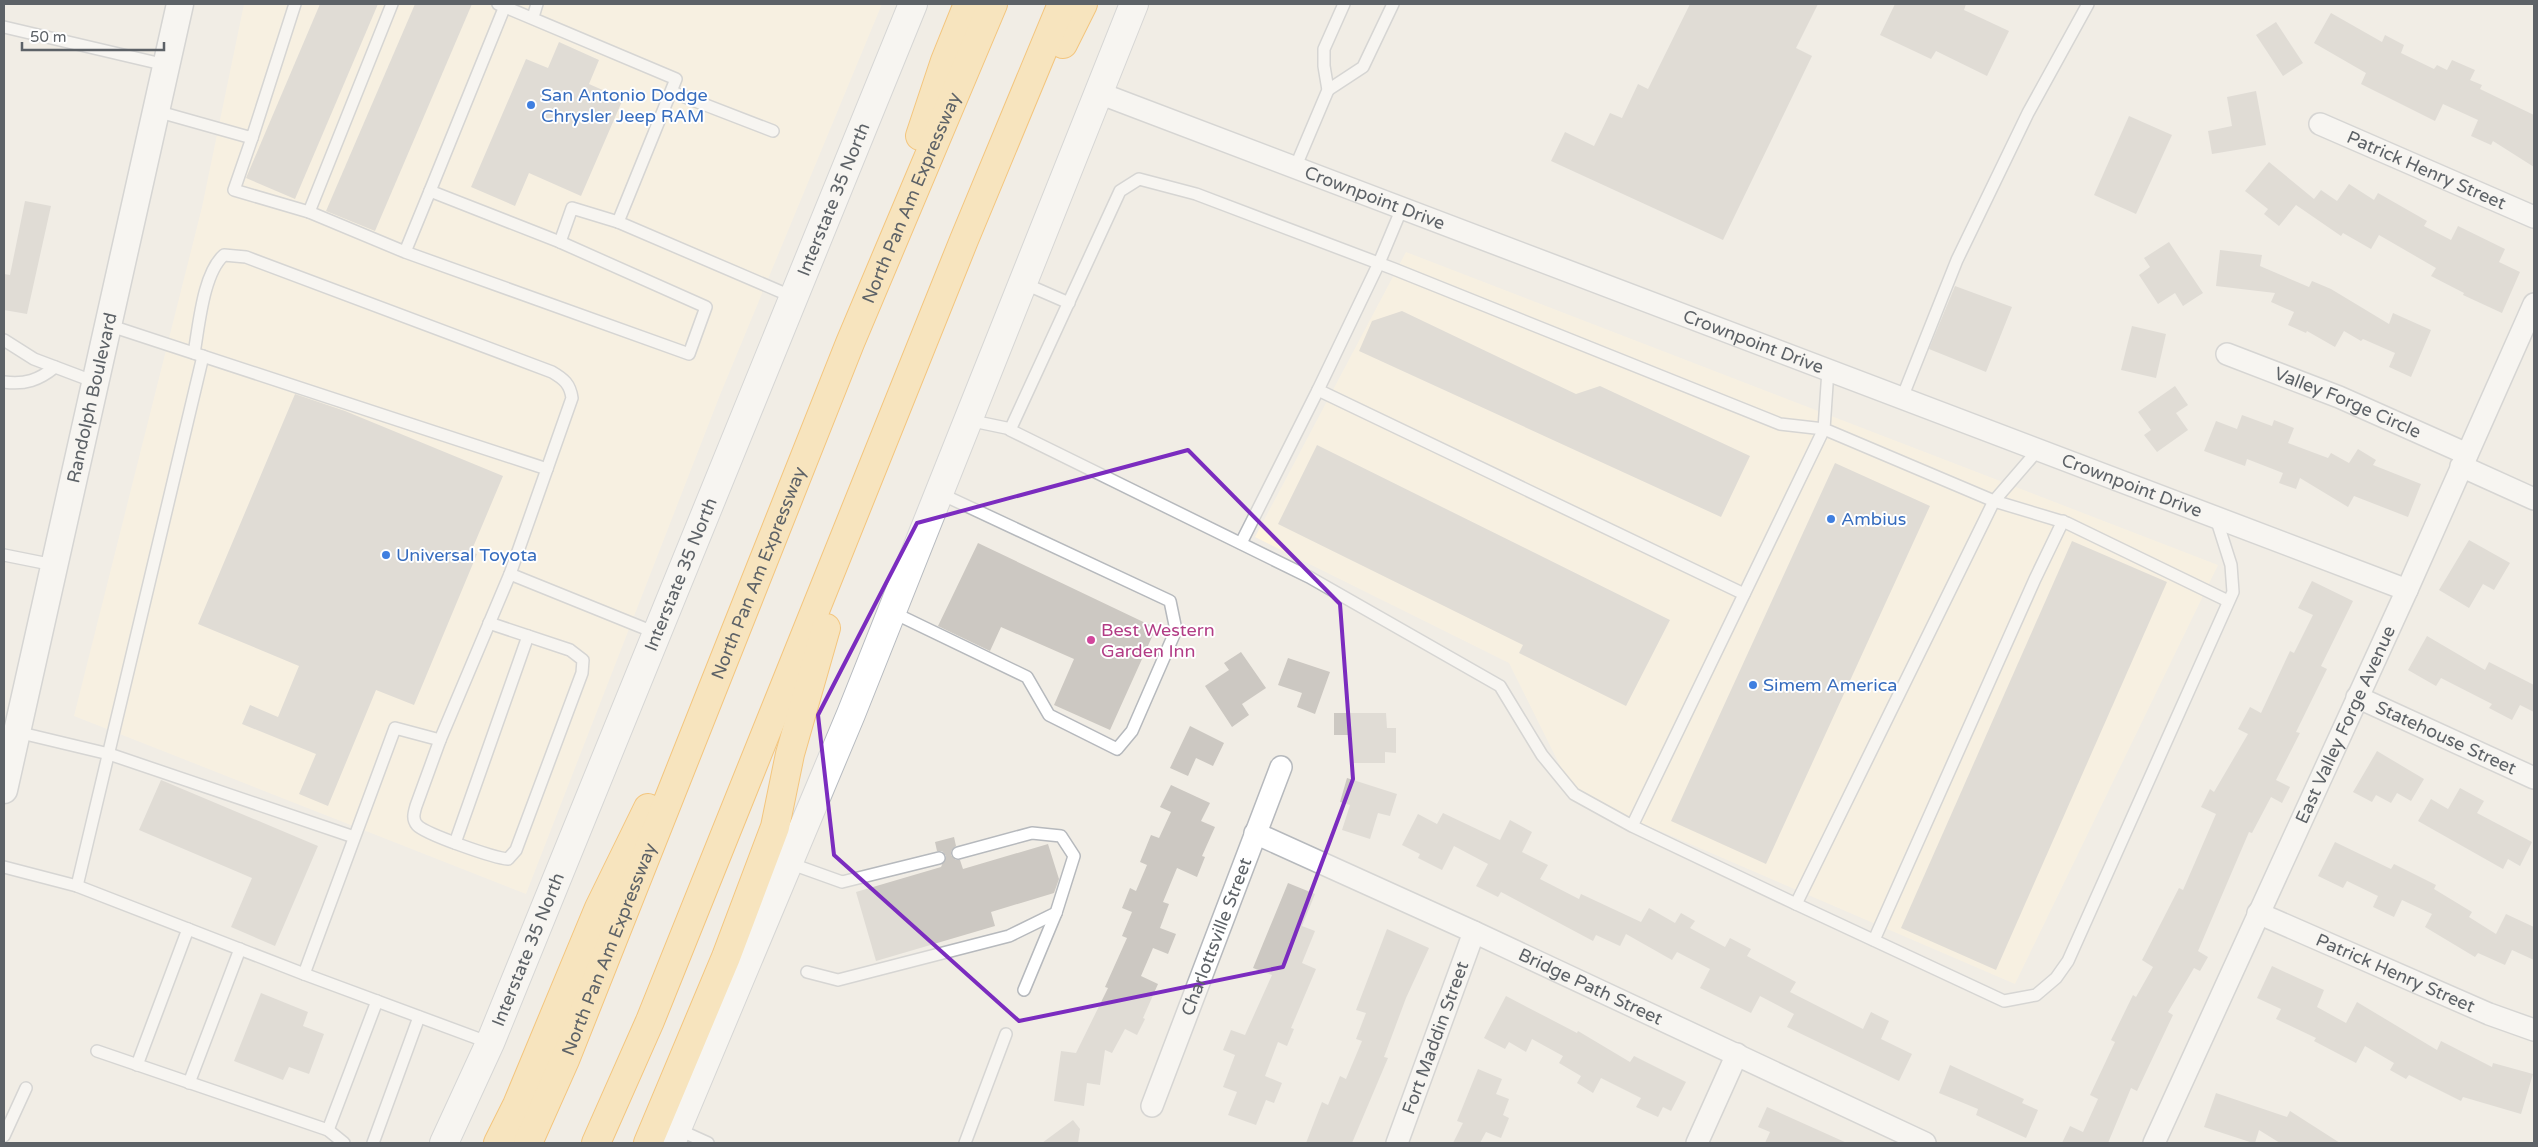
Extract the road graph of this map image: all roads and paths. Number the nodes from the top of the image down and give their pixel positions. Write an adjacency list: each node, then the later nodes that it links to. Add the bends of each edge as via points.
1 (180, 4): 17 (street, Randolph Boulevard)
2 (295, 4): 24 (lane)
3 (392, 4): 28 (lane)
4 (537, 4): 15 (lane)
5 (913, 4): 36 (main road, Interstate 35 North)
6 (968, 4): 41 (highway, via 945,62)
7 (993, 4): 41 (highway, North Pan Am Expressway)
8 (1062, 4): 31 (highway)
9 (1083, 4): 31 (highway)
10 (1134, 4): 20 (main road)
11 (1344, 4): 18 (lane, via 1324,49)
12 (1393, 4): 18 (lane, via 1363,68)
13 (2088, 4): 49 (lane, via 2028,114 1958,260)
14 (502, 5): 15 (lane); 26 (lane)
15 (533, 17): 19 (lane, via 676,79)
16 (4, 27): 17 (lane)
17 (166, 65): 21 (street, Randolph Boulevard)
18 (1328, 90): 25 (lane)
19 (672, 92): 23 (lane); 30 (lane)
20 (1099, 93): 25 (street, Crownpoint Drive); 35 (main road)
21 (156, 110): 24 (lane); 39 (street, Randolph Boulevard)
22 (2320, 124): 29 (street, Patrick Henry Street)
23 (773, 131)
24 (252, 138): 28 (lane, via 234,190)
25 (1295, 168): 27 (street, Crownpoint Drive)
26 (430, 191): 32 (lane); 33 (lane)
27 (1402, 208): 34 (lane); 45 (street, Crownpoint Drive)
28 (309, 212): 33 (lane)
29 (2534, 217)
30 (618, 222): 32 (lane, via 572,208); 36 (lane)
31 (964, 240): 61 (highway)
32 (560, 242): 33 (lane, via 706,307 689,354)
33 (405, 252)
34 (1379, 263): 37 (lane, via 1196,194 1139,179 1120,191); 48 (lane); 52 (lane, via 1780,424)
35 (1023, 283): 37 (lane); 50 (main road)
36 (793, 297): 72 (main road, Interstate 35 North)
37 (1069, 303): 51 (lane)
38 (2534, 304): 54 (street, East Valley Forge Avenue)
39 (108, 325): 43 (lane); 47 (street, Randolph Boulevard)
40 (4, 340): 44 (lane)
41 (850, 343): 71 (highway, North Pan Am Expressway)
42 (2227, 354): 54 (street, Valley Forge Circle, via 2339,397)
43 (198, 355): 55 (lane); 55 (lane, via 210,275 216,262 224,255 246,257 564,379 571,388 572,398); 77 (lane)
44 (55, 367): 46 (lane, via 42,378); 47 (lane)
45 (1828, 370): 49 (street, Crownpoint Drive); 52 (lane)
46 (4, 382)
47 (95, 382): 64 (street, Randolph Boulevard)
48 (1318, 390): 62 (lane); 67 (lane)
49 (1902, 398): 53 (street, Crownpoint Drive)
50 (968, 420): 51 (lane); 56 (main road)
51 (1011, 429): 62 (lane)
52 (1824, 429): 58 (lane); 67 (lane)
53 (2038, 450): 58 (lane); 59 (street, Crownpoint Drive)
54 (2464, 460): 57 (street, Valley Forge Circle); 66 (street, East Valley Forge Avenue)
55 (547, 469): 65 (lane)
56 (939, 493): 69 (main road); 69 (lane, via 1170,601 1176,630 1132,730 1116,749 1049,715 1027,677)
57 (2534, 500)
58 (1994, 501): 60 (lane); 90 (lane)
59 (2216, 518): 66 (street, Crownpoint Drive); 68 (lane, via 2231,565 2233,592)
60 (2063, 521): 68 (lane); 95 (lane)
61 (848, 529): 119 (highway, via 650,1021); 120 (highway, via 830,616 790,754 775,827 726,958)
62 (1241, 543): 81 (lane, via 1309,577 1500,686 1542,755 1574,794)
63 (4, 555): 64 (lane)
64 (54, 565): 75 (street, Randolph Boulevard)
65 (510, 574): 70 (lane); 72 (lane)
66 (2407, 590): 74 (street, East Valley Forge Avenue)
67 (1744, 594): 81 (lane)
68 (2228, 601): 95 (lane, via 2068,961 2056,978 2036,995 2004,1001)
69 (892, 612): 87 (main road)
70 (489, 623): 73 (lane); 76 (lane)
71 (738, 625): 117 (highway, via 598,908); 118 (highway, North Pan Am Expressway, via 565,1060)
72 (656, 633): 104 (main road, Interstate 35 North)
73 (528, 636): 84 (lane); 84 (lane, via 578,654 583,660 582,673 513,855 508,859 502,858)
74 (2357, 697): 79 (street, Statehouse Street); 92 (street, East Valley Forge Avenue)
75 (17, 732): 77 (lane); 80 (street, Randolph Boulevard)
76 (440, 740): 83 (lane, via 395,728); 84 (lane, via 413,816 416,824 425,831)
77 (108, 754): 83 (lane); 89 (lane)
78 (1281, 767): 82 (street, Charlottsville Street)
79 (2534, 778)
80 (4, 790)
81 (1632, 826): 90 (lane)
82 (1255, 833): 94 (street, Bridge Path Street); 110 (street, Charlottsville Street)
83 (354, 837): 98 (lane)
84 (455, 842)
85 (958, 853): 91 (lane, via 1032,833 1061,836 1074,856)
86 (939, 858): 87 (lane, via 842,882)
87 (789, 863): 113 (main road)
88 (4, 867): 89 (lane)
89 (78, 886): 93 (lane)
90 (1796, 904): 95 (lane)
91 (1056, 913): 97 (lane, via 1009,936 838,980); 99 (lane)
92 (2258, 914): 102 (street, Patrick Henry Street, via 2488,1014); 126 (street, East Valley Forge Avenue)
93 (188, 928): 96 (lane); 107 (lane)
94 (1474, 932): 106 (street, Bridge Path Street); 123 (street, Fort Maddin Street)
95 (1874, 940)
96 (240, 949): 98 (lane); 108 (lane)
97 (807, 972)
98 (304, 974): 100 (lane)
99 (1024, 990)
100 (377, 1001): 101 (lane); 111 (lane)
101 (419, 1016): 104 (lane); 115 (lane)
102 (2534, 1030)
103 (1006, 1034): 122 (lane)
104 (490, 1043): 116 (main road, Interstate 35 North)
105 (97, 1051): 107 (lane)
106 (1737, 1054): 124 (street); 125 (street, Bridge Path Street)
107 (137, 1065): 108 (lane)
108 (189, 1083): 111 (lane)
109 (26, 1088): 112 (lane)
110 (1152, 1106)
111 (328, 1130): 114 (lane)
112 (4, 1136)
113 (674, 1136): 121 (lane)
114 (344, 1143)
115 (373, 1143)
116 (444, 1143)
117 (498, 1143)
118 (528, 1143)
119 (596, 1143)
120 (648, 1143)
121 (708, 1143)
122 (965, 1143)
123 (1396, 1143)
124 (1697, 1143)
125 (1925, 1143)
126 (2154, 1143)

